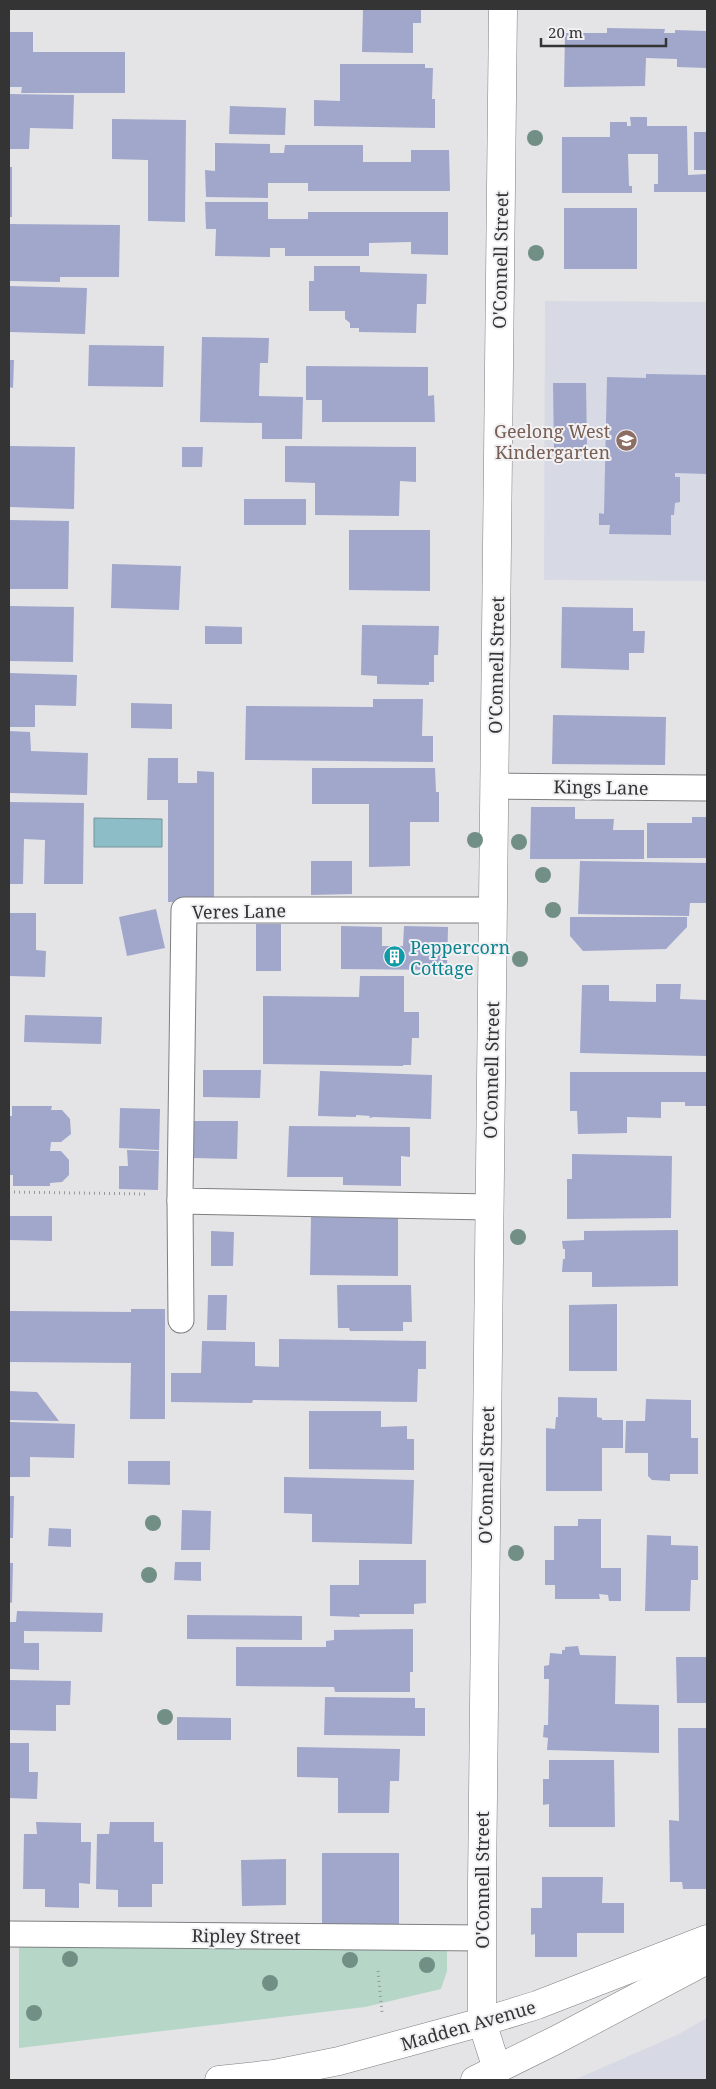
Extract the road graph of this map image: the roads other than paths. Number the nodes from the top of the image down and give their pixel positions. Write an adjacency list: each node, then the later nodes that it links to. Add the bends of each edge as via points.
1 (503, 9): 2 (street, O'Connell Street)
2 (494, 786): 3 (lane, Kings Lane); 4 (street, O'Connell Street)
3 (707, 788)
4 (493, 910): 5 (lane, Veres Lane, via 184,910); 6 (street, O'Connell Street)
5 (180, 1198): 6 (lane); 7 (lane, Veres Lane)
6 (489, 1207): 9 (street, O'Connell Street)
7 (181, 1320)
8 (9, 1934): 9 (lane, Ripley Street)
9 (482, 1938): 12 (street, O'Connell Street)
10 (707, 1939): 12 (street, Madden Avenue, via 537,2005)
11 (707, 1960): 13 (street)
12 (482, 2022): 13 (street, O'Connell Street); 14 (street, Madden Avenue, via 338,2061 274,2074)
13 (486, 2075)
14 (219, 2080)

